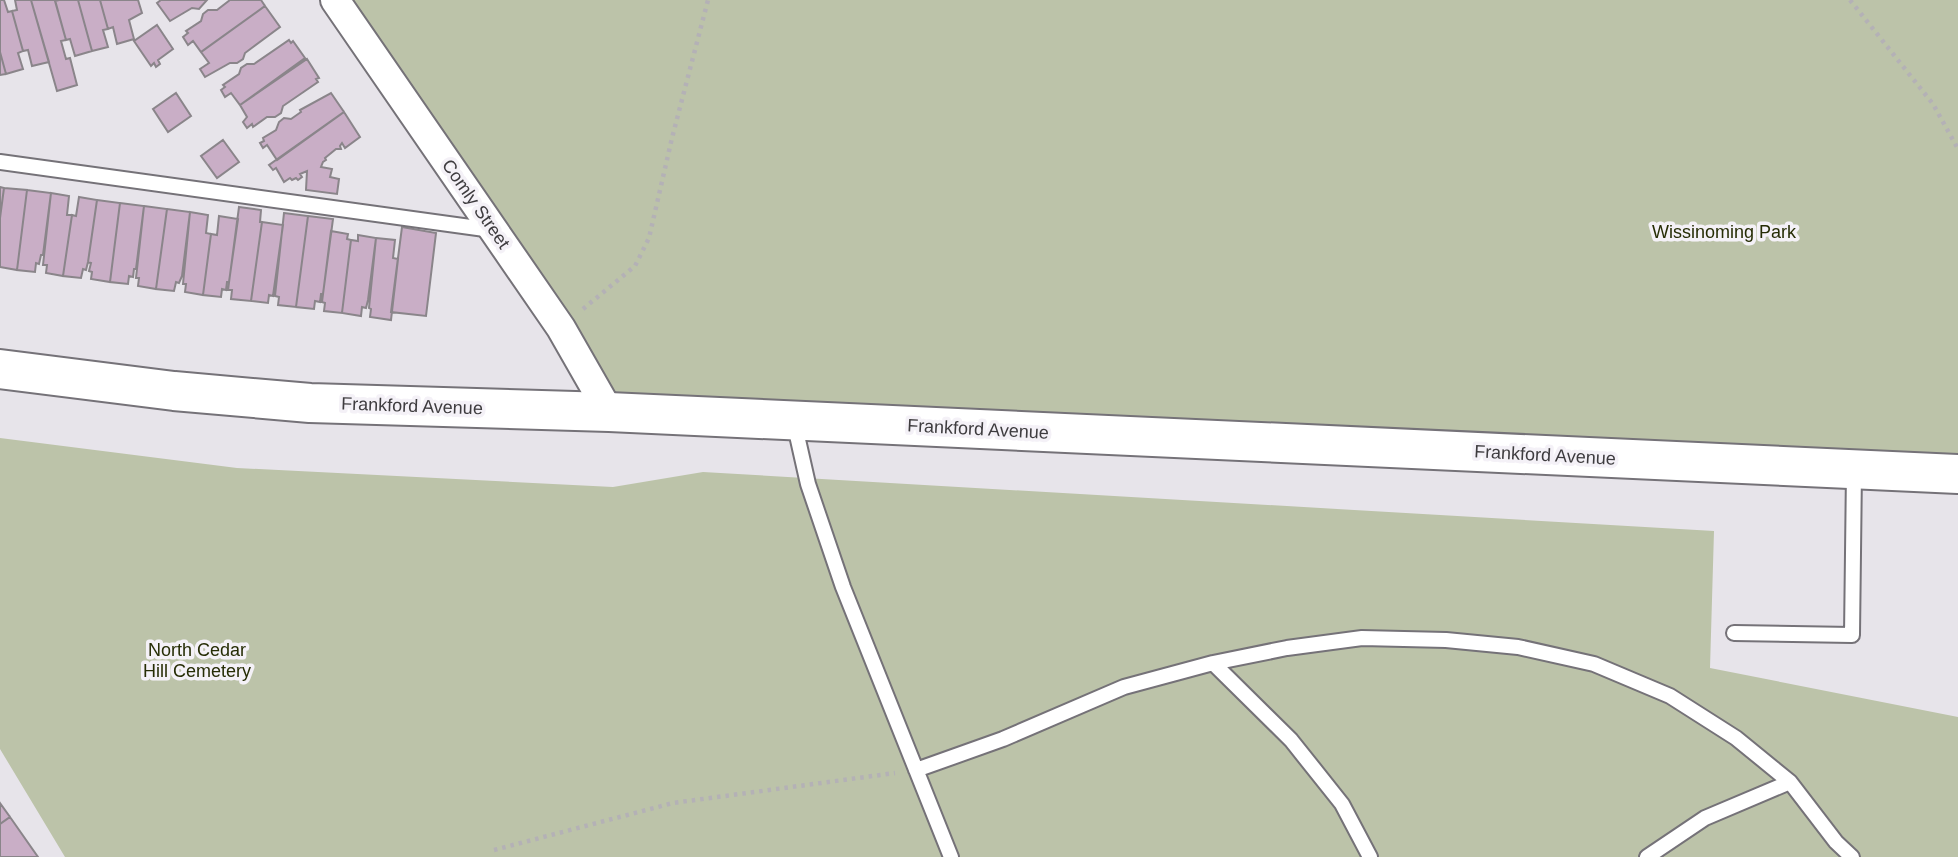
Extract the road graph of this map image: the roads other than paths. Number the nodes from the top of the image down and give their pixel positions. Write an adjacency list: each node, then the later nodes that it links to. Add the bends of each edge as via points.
1 (335, 0): 3 (street, Comly Street)
2 (0, 162): 3 (lane)
3 (494, 230): 5 (street, Comly Street, via 561,328)
4 (0, 369): 5 (main road, Frankford Avenue, via 310,403)
5 (609, 412): 6 (main road, Frankford Avenue)
6 (793, 421): 7 (main road, Frankford Avenue); 11 (lane, via 808,484 843,587)
7 (1854, 469): 8 (main road, Frankford Avenue); 9 (lane, via 1852,635)
8 (1958, 474)
9 (1734, 633)
10 (1213, 663): 11 (lane, via 1124,687); 12 (lane, via 1362,638 1518,647 1594,664 1670,696 1736,738); 14 (lane, via 1292,740 1342,804)
11 (916, 770): 13 (lane)
12 (1790, 782): 15 (lane, via 1705,818); 16 (lane)
13 (951, 857)
14 (1370, 857)
15 (1647, 857)
16 (1852, 857)

